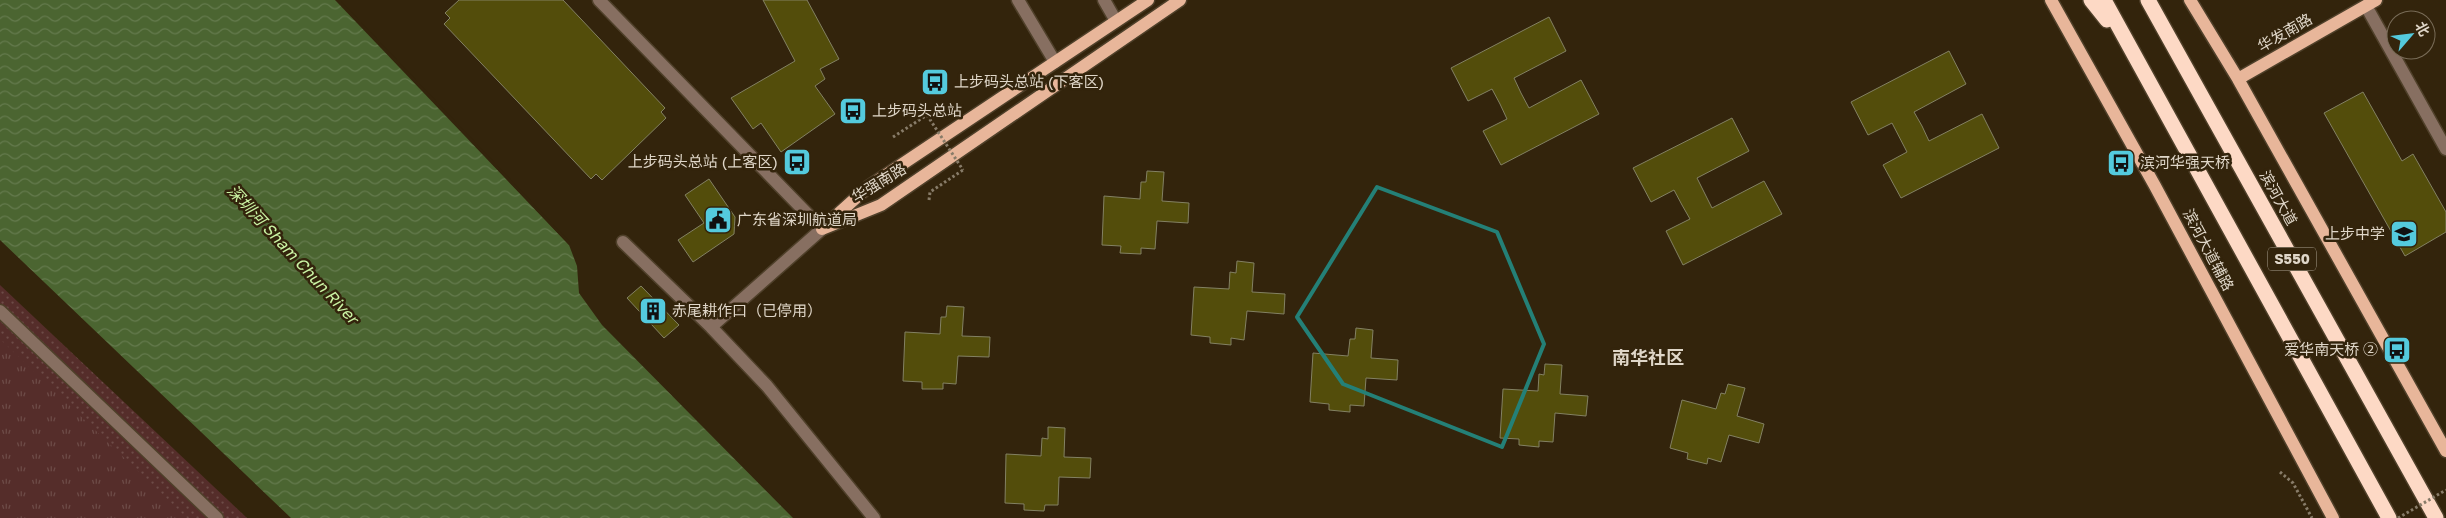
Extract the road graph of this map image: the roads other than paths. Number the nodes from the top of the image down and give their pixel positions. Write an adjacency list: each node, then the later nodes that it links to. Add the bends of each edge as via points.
1 (599, 0): 19 (street)
2 (1018, 0): 15 (street)
3 (1104, 0): 13 (street)
4 (1148, 0): 13 (main road, 华强南路)
5 (1180, 0): 19 (main road, 华强南路, via 881,205)
6 (2051, 0): 26 (main road, 滨河大道辅路)
7 (2091, 0): 16 (highway)
8 (2104, 0): 16 (highway, S550)
9 (2148, 0): 14 (highway, 滨河大道 / S550)
10 (2154, 0): 14 (highway)
11 (2190, 0): 17 (main road)
12 (2373, 1): 17 (main road, 华发南路); 18 (street)
13 (1116, 21): 15 (main road, 华强南路)
14 (2175, 49): 28 (highway, 滨河大道 / S550)
15 (1055, 62): 19 (main road, 华强南路, via 868,186)
16 (2147, 76): 27 (highway, S550)
17 (2238, 79): 23 (main road)
18 (2446, 149)
19 (822, 229): 22 (street)
20 (623, 242): 22 (street)
21 (0, 311): 24 (street)
22 (711, 327): 25 (street, via 766,386)
23 (2446, 451)
24 (217, 518)
25 (874, 518)
26 (2333, 518)
27 (2389, 518)
28 (2436, 518)

